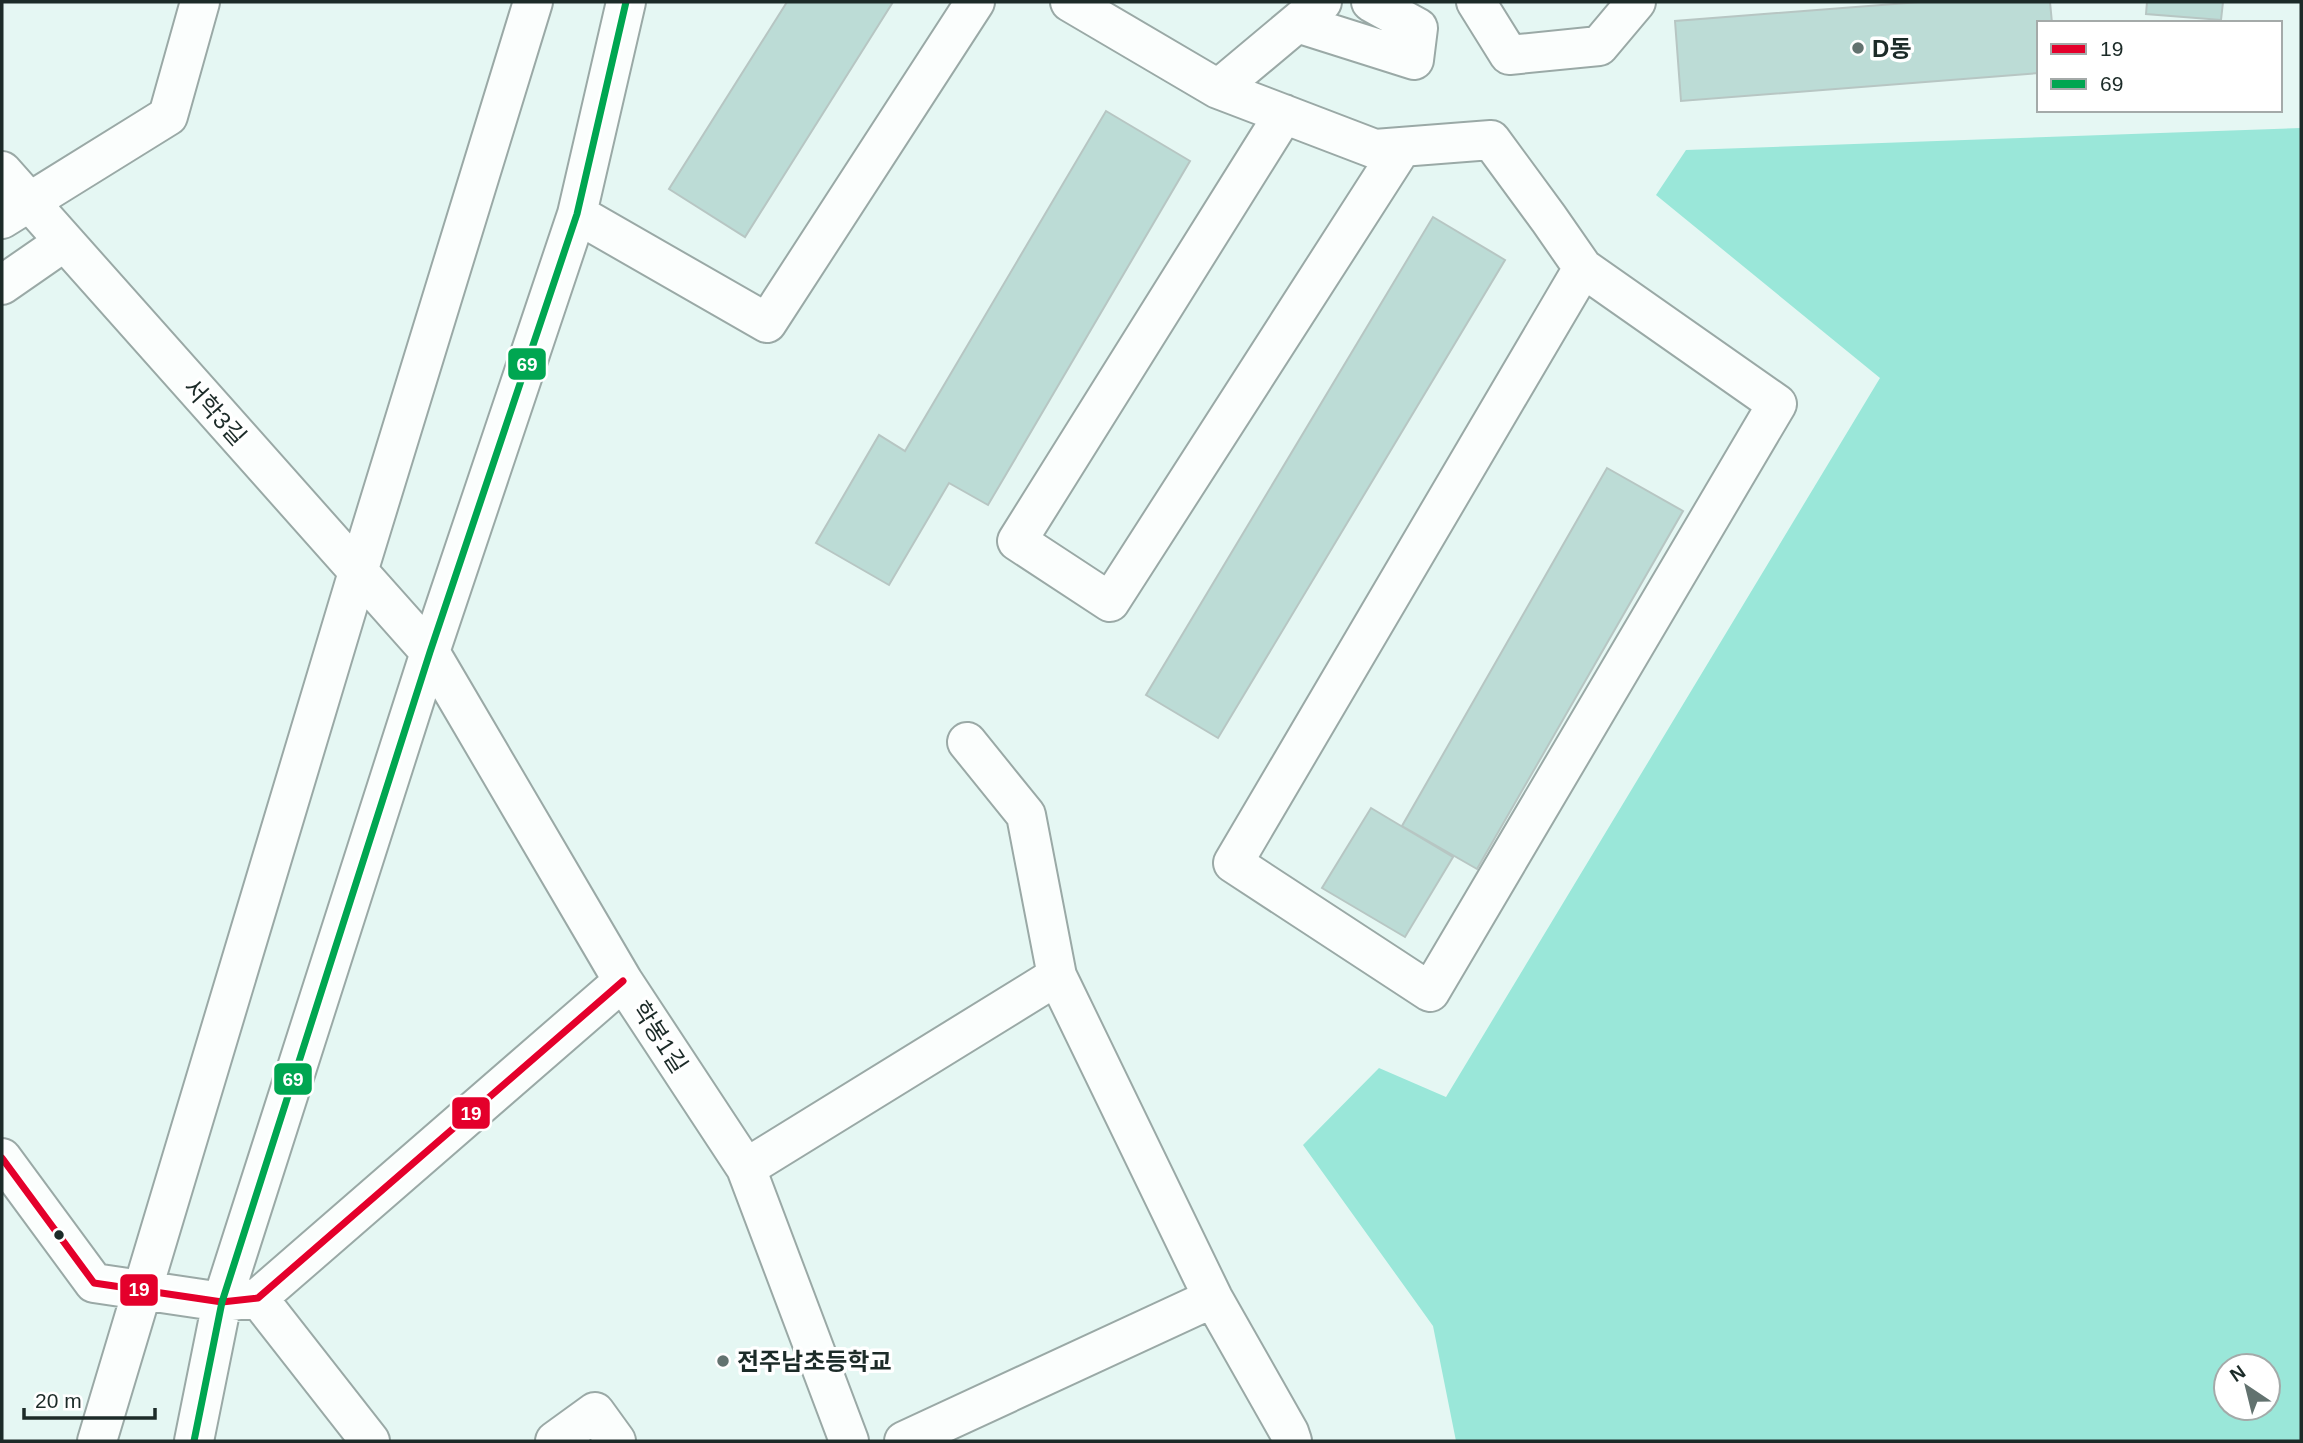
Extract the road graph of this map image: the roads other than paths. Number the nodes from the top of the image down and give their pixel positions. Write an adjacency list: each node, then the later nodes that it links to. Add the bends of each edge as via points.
1 (201, 2): 14 (street, via 168,116)
2 (533, 2): 19 (street)
3 (626, 2): 15 (street)
4 (975, 2): 15 (street, via 767,323)
5 (1070, 2): 10 (street)
6 (1371, 2): 9 (street, via 1418,28 1413,60)
7 (1476, 2): 8 (street, via 1509,55 1599,46)
8 (1636, 2)
9 (1309, 12): 10 (street)
10 (1218, 89): 11 (street)
11 (1284, 114): 12 (street, via 1375,149); 12 (street, via 1017,541 1110,602)
12 (1402, 147): 17 (street, via 1491,140)
13 (2, 171): 14 (street, 서학3길)
14 (15, 210): 16 (street, 서학3길)
15 (577, 214): 20 (street)
16 (64, 242): 18 (street); 19 (street, 서학3길)
17 (1583, 268): 17 (street, via 1777,404 1430,992 1233,863)
18 (2, 285)
19 (358, 572): 20 (street, 서학3길); 26 (street)
20 (430, 652): 23 (street, 학봉1길); 28 (street)
21 (967, 742): 22 (street, via 1026,815)
22 (1057, 976): 25 (street); 27 (street)
23 (623, 981): 25 (street, 학봉1길); 28 (street)
24 (2, 1158): 26 (street, via 94,1283)
25 (746, 1168): 34 (street, 학봉1길)
26 (142, 1290): 28 (street); 29 (street)
27 (1213, 1298): 35 (street); 36 (street)
28 (240, 1300): 30 (street); 31 (street)
29 (97, 1441)
30 (194, 1441)
31 (370, 1441)
32 (555, 1441): 33 (street, via 595,1412)
33 (616, 1441)
34 (849, 1441)
35 (904, 1441)
36 (1292, 1441)

